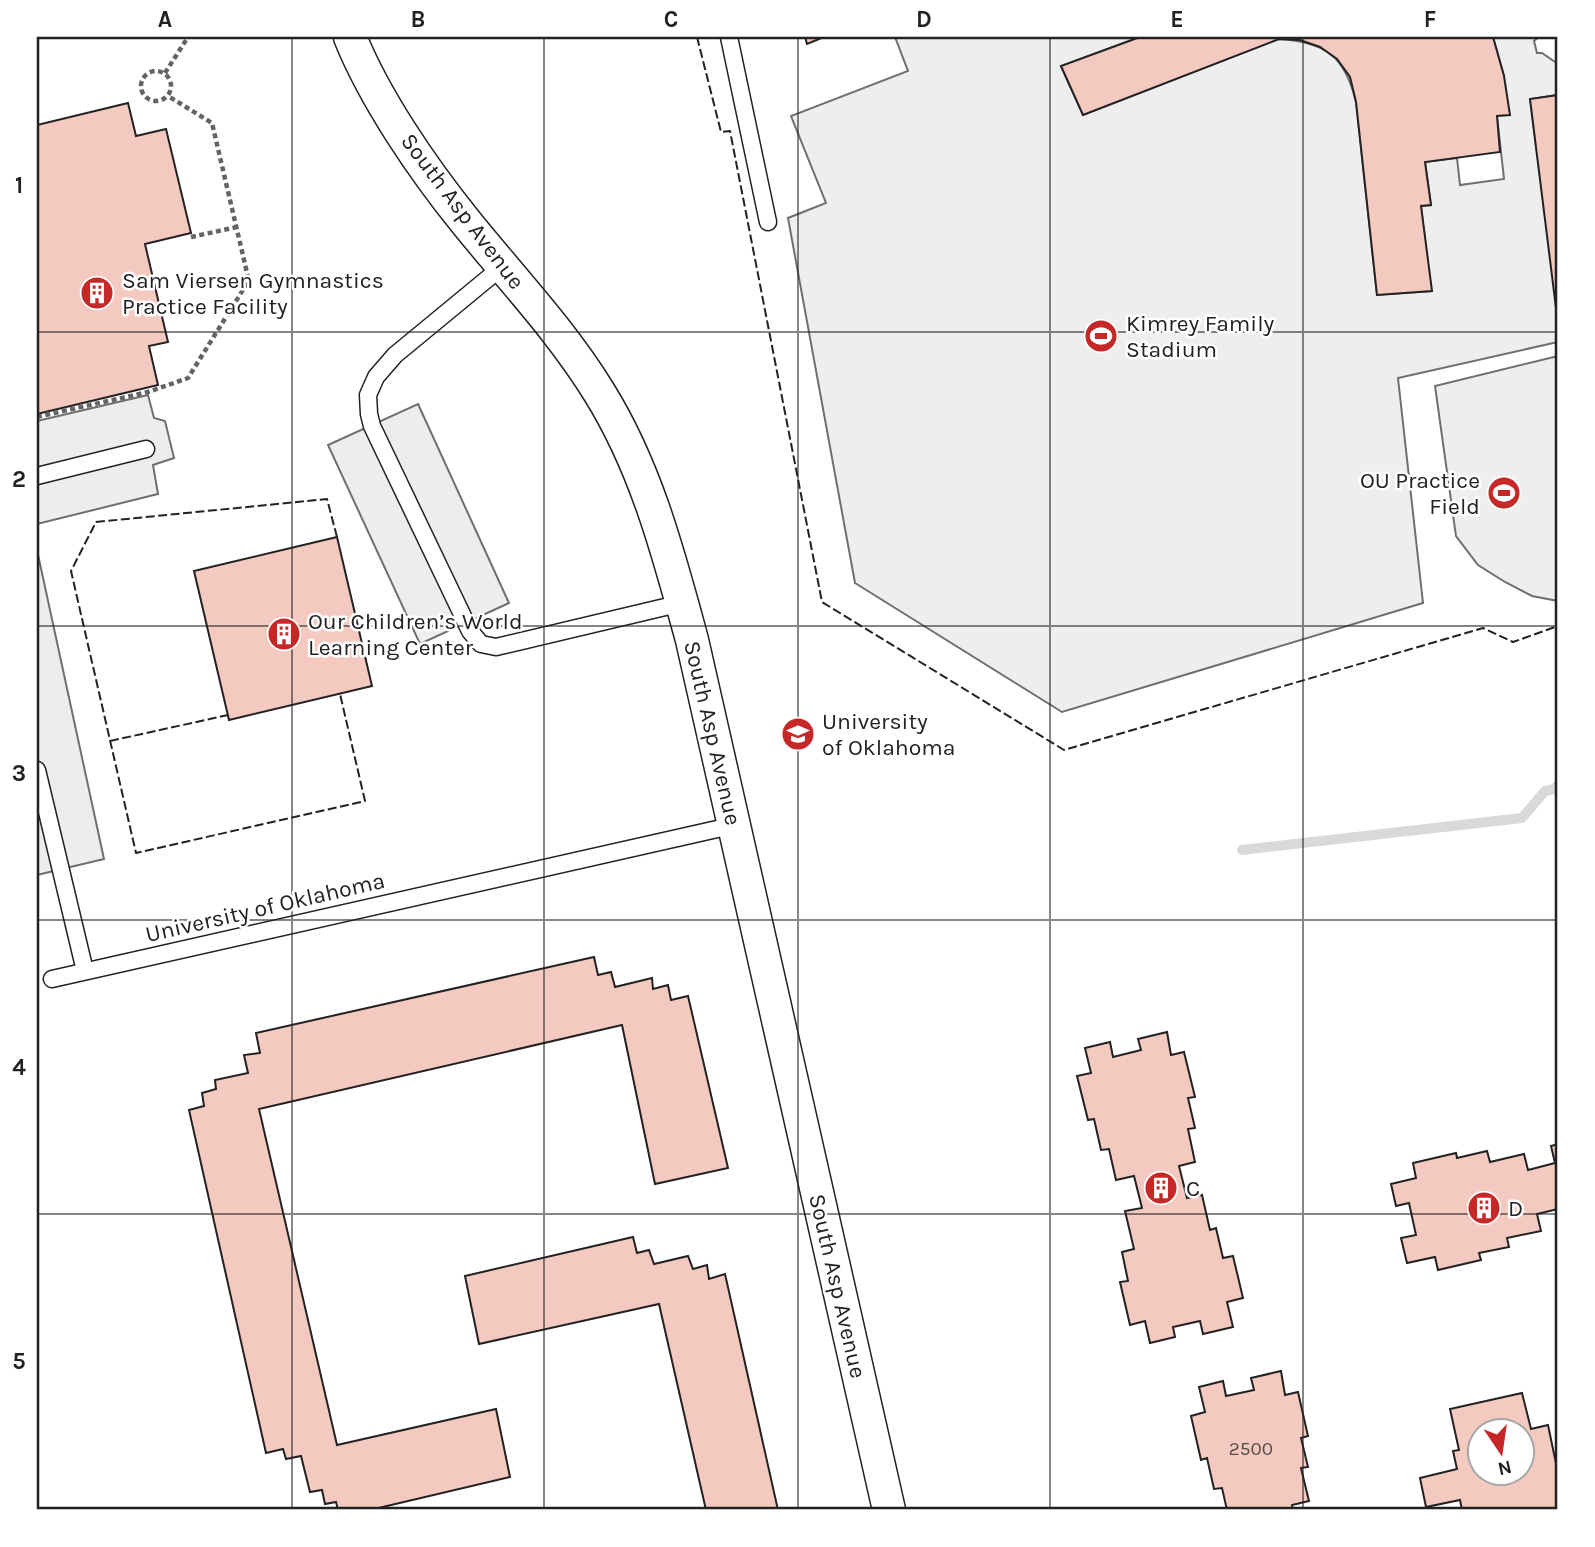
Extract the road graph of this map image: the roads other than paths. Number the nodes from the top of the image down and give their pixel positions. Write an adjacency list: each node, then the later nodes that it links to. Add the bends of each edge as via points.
1 (350, 37): 4 (street, South Asp Avenue, via 410,145)
2 (729, 37): 3 (lane)
3 (768, 222)
4 (503, 266): 7 (street, South Asp Avenue, via 600,392 645,486); 7 (lane, via 395,355 376,376 368,395 372,426 470,631 481,644 496,647)
5 (146, 449): 6 (lane)
6 (37, 476)
7 (682, 603): 9 (street, South Asp Avenue)
8 (37, 770): 10 (lane)
9 (734, 825): 10 (lane, University of Oklahoma); 12 (street, South Asp Avenue)
10 (85, 971): 11 (lane, University of Oklahoma)
11 (52, 979)
12 (889, 1510)

